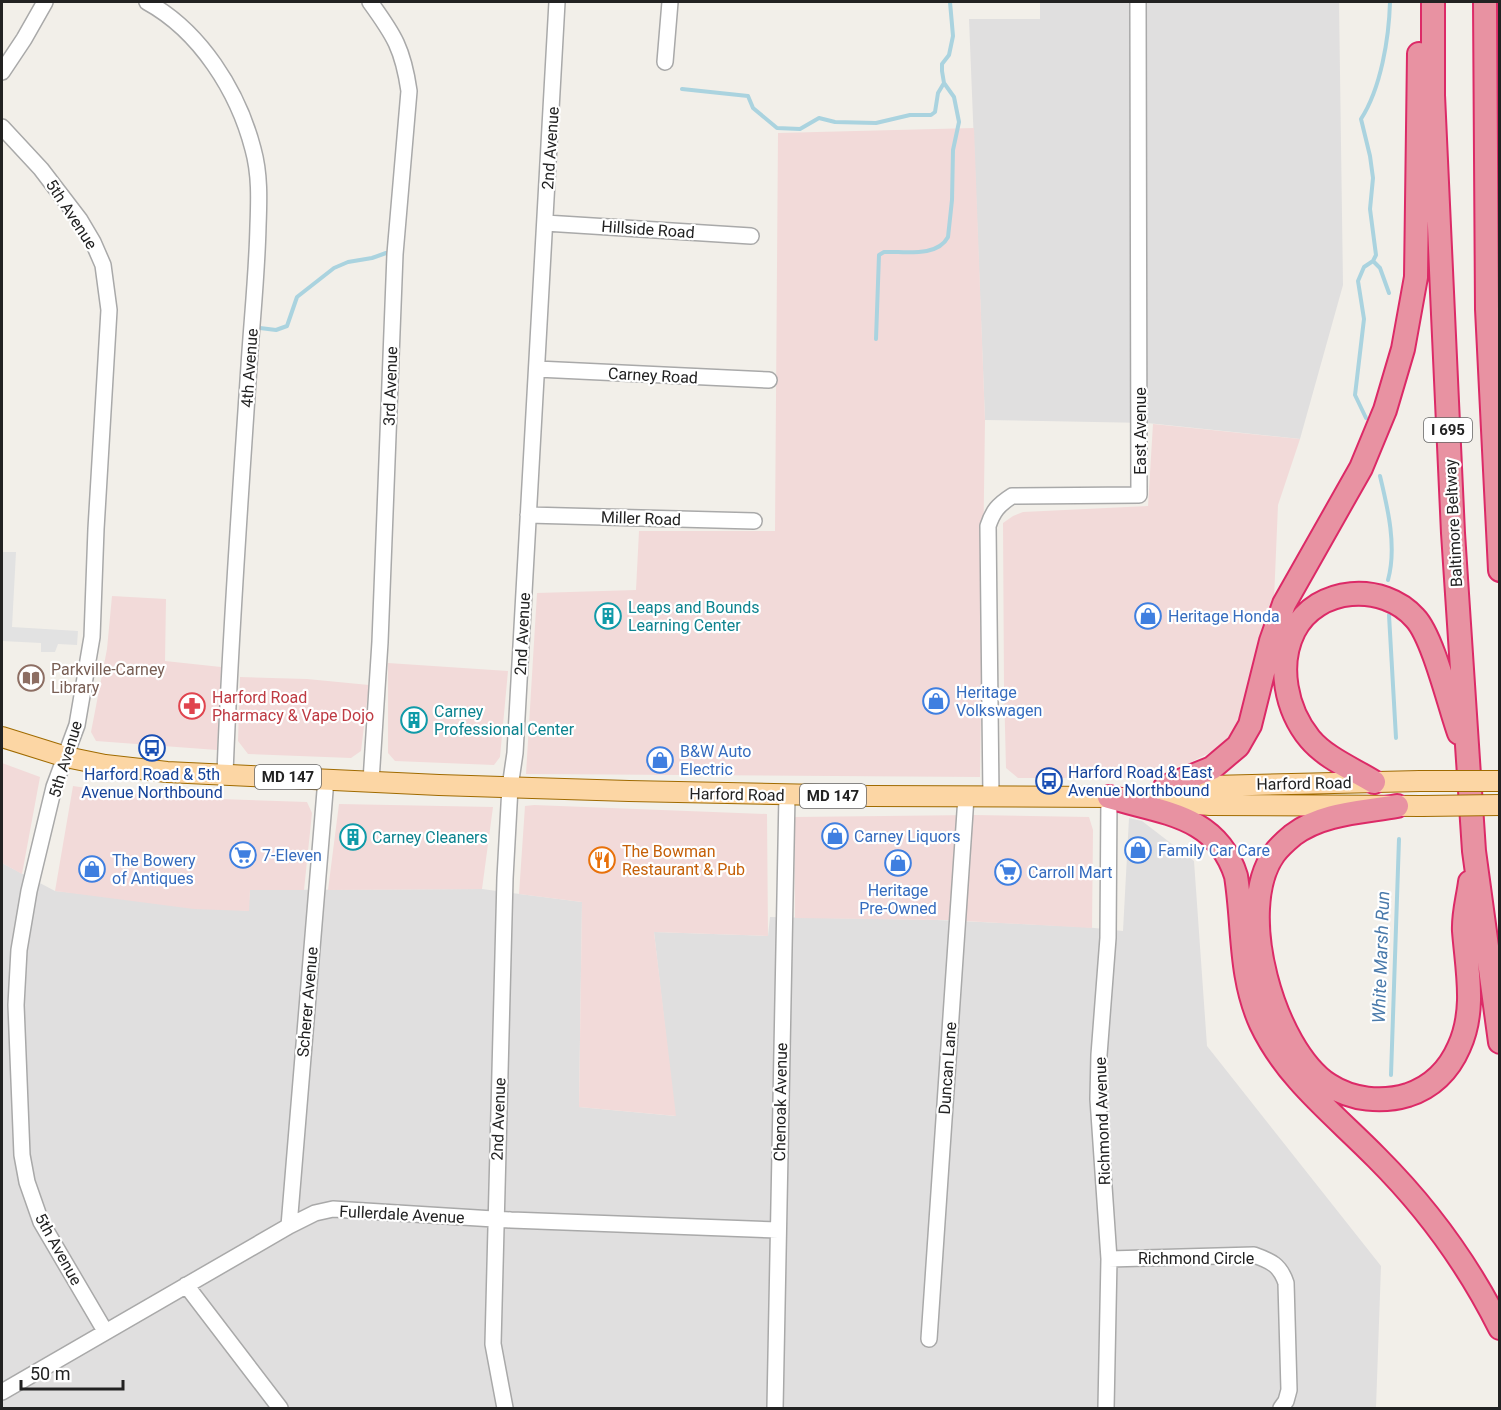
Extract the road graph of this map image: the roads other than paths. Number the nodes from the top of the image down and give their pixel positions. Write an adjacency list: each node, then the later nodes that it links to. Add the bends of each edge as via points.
1 (45, 2): 11 (street)
2 (153, 2): 23 (street, 4th Avenue, via 191,36 213,63 244,120 259,182)
3 (370, 2): 25 (street, 3rd Avenue, via 393,34 405,64 409,91 395,254)
4 (557, 2): 13 (street, 2nd Avenue)
5 (670, 2): 10 (street)
6 (1138, 2): 32 (street, East Avenue, via 1139,495 1012,496 992,512 988,526)
7 (1424, 2): 29 (highway, via 1417,92 1416,277 1403,349 1385,410 1356,477 1284,604 1250,725 1238,746 1212,768)
8 (1434, 2): 22 (highway, Baltimore Beltway / I 695, via 1433,95 1451,510)
9 (1485, 2): 19 (highway, I 695, via 1487,309)
10 (665, 62)
11 (2, 72)
12 (2, 127): 21 (street, 5th Avenue, via 42,169 80,220 102,265 107,290 92,637 77,724)
13 (545, 222): 14 (street, Hillside Road); 15 (street, 2nd Avenue)
14 (751, 236)
15 (537, 369): 16 (street, Carney Road); 17 (street, 2nd Avenue)
16 (770, 380)
17 (528, 515): 18 (street, Miller Road); 28 (street, 2nd Avenue)
18 (754, 521)
19 (1500, 570)
20 (2, 737): 21 (main road, MD 147)
21 (66, 757): 23 (main road, MD 147, via 135,769); 37 (street, 5th Avenue, via 54,787 29,891)
22 (1469, 765): 26 (highway, via 1428,639 1418,620 1387,597 1351,593 1323,603 1301,621 1287,654 1287,688 1292,707 1311,740); 36 (highway, Baltimore Beltway / I 695)
23 (225, 774): 24 (main road, MD 147)
24 (326, 779): 25 (main road, MD 147); 40 (street, Scherer Avenue)
25 (371, 781): 28 (main road, MD 147)
26 (1374, 782): 27 (main road, Harford Road / MD 147, bridge); 29 (main road, Harford Road / MD 147)
27 (1500, 782)
28 (510, 787): 30 (main road, Harford Road / MD 147); 39 (street, 2nd Avenue)
29 (1165, 787): 33 (main road, Harford Road / MD 147)
30 (787, 795): 31 (main road, Harford Road / MD 147); 41 (street, Chenoak Avenue)
31 (966, 797): 32 (main road, Harford Road / MD 147); 46 (street, Duncan Lane)
32 (991, 797): 33 (main road, Harford Road / MD 147)
33 (1109, 797): 35 (main road, Harford Road / MD 147, via 1210,806); 42 (street, Richmond Avenue, via 1108,938 1098,1100); 44 (highway, via 1192,821 1217,840 1236,876 1244,971 1271,1042 1301,1084 1377,1157 1429,1215 1465,1265)
34 (1500, 805): 35 (main road, Harford Road / MD 147, bridge)
35 (1397, 806): 36 (highway, via 1328,818 1308,826 1274,854 1261,886 1259,941 1270,993 1290,1039 1310,1067 1344,1093 1359,1098 1401,1097 1436,1080 1454,1059 1467,1028 1470,1008 1464,928)
36 (1474, 850): 38 (highway, Baltimore Beltway / I 695)
37 (9, 1032): 45 (street, 5th Avenue, via 27,1182 41,1222)
38 (1500, 1042)
39 (496, 1220): 40 (street, Fullerdale Avenue, via 333,1209); 41 (street, Fullerdale Avenue); 49 (street, 2nd Avenue, via 494,1344)
40 (288, 1226): 43 (street, Fullerdale Avenue)
41 (778, 1230): 50 (street, Chenoak Avenue)
42 (1109, 1259): 51 (street, Richmond Avenue); 52 (street, Richmond Circle, via 1254,1256 1274,1263 1286,1283 1288,1390)
43 (186, 1285): 45 (street, Fullerdale Avenue); 48 (street)
44 (1500, 1328)
45 (105, 1331): 47 (street, Fullerdale Avenue)
46 (928, 1339)
47 (2, 1392)
48 (280, 1408)
49 (505, 1408)
50 (775, 1408)
51 (1106, 1408)
52 (1281, 1408)

